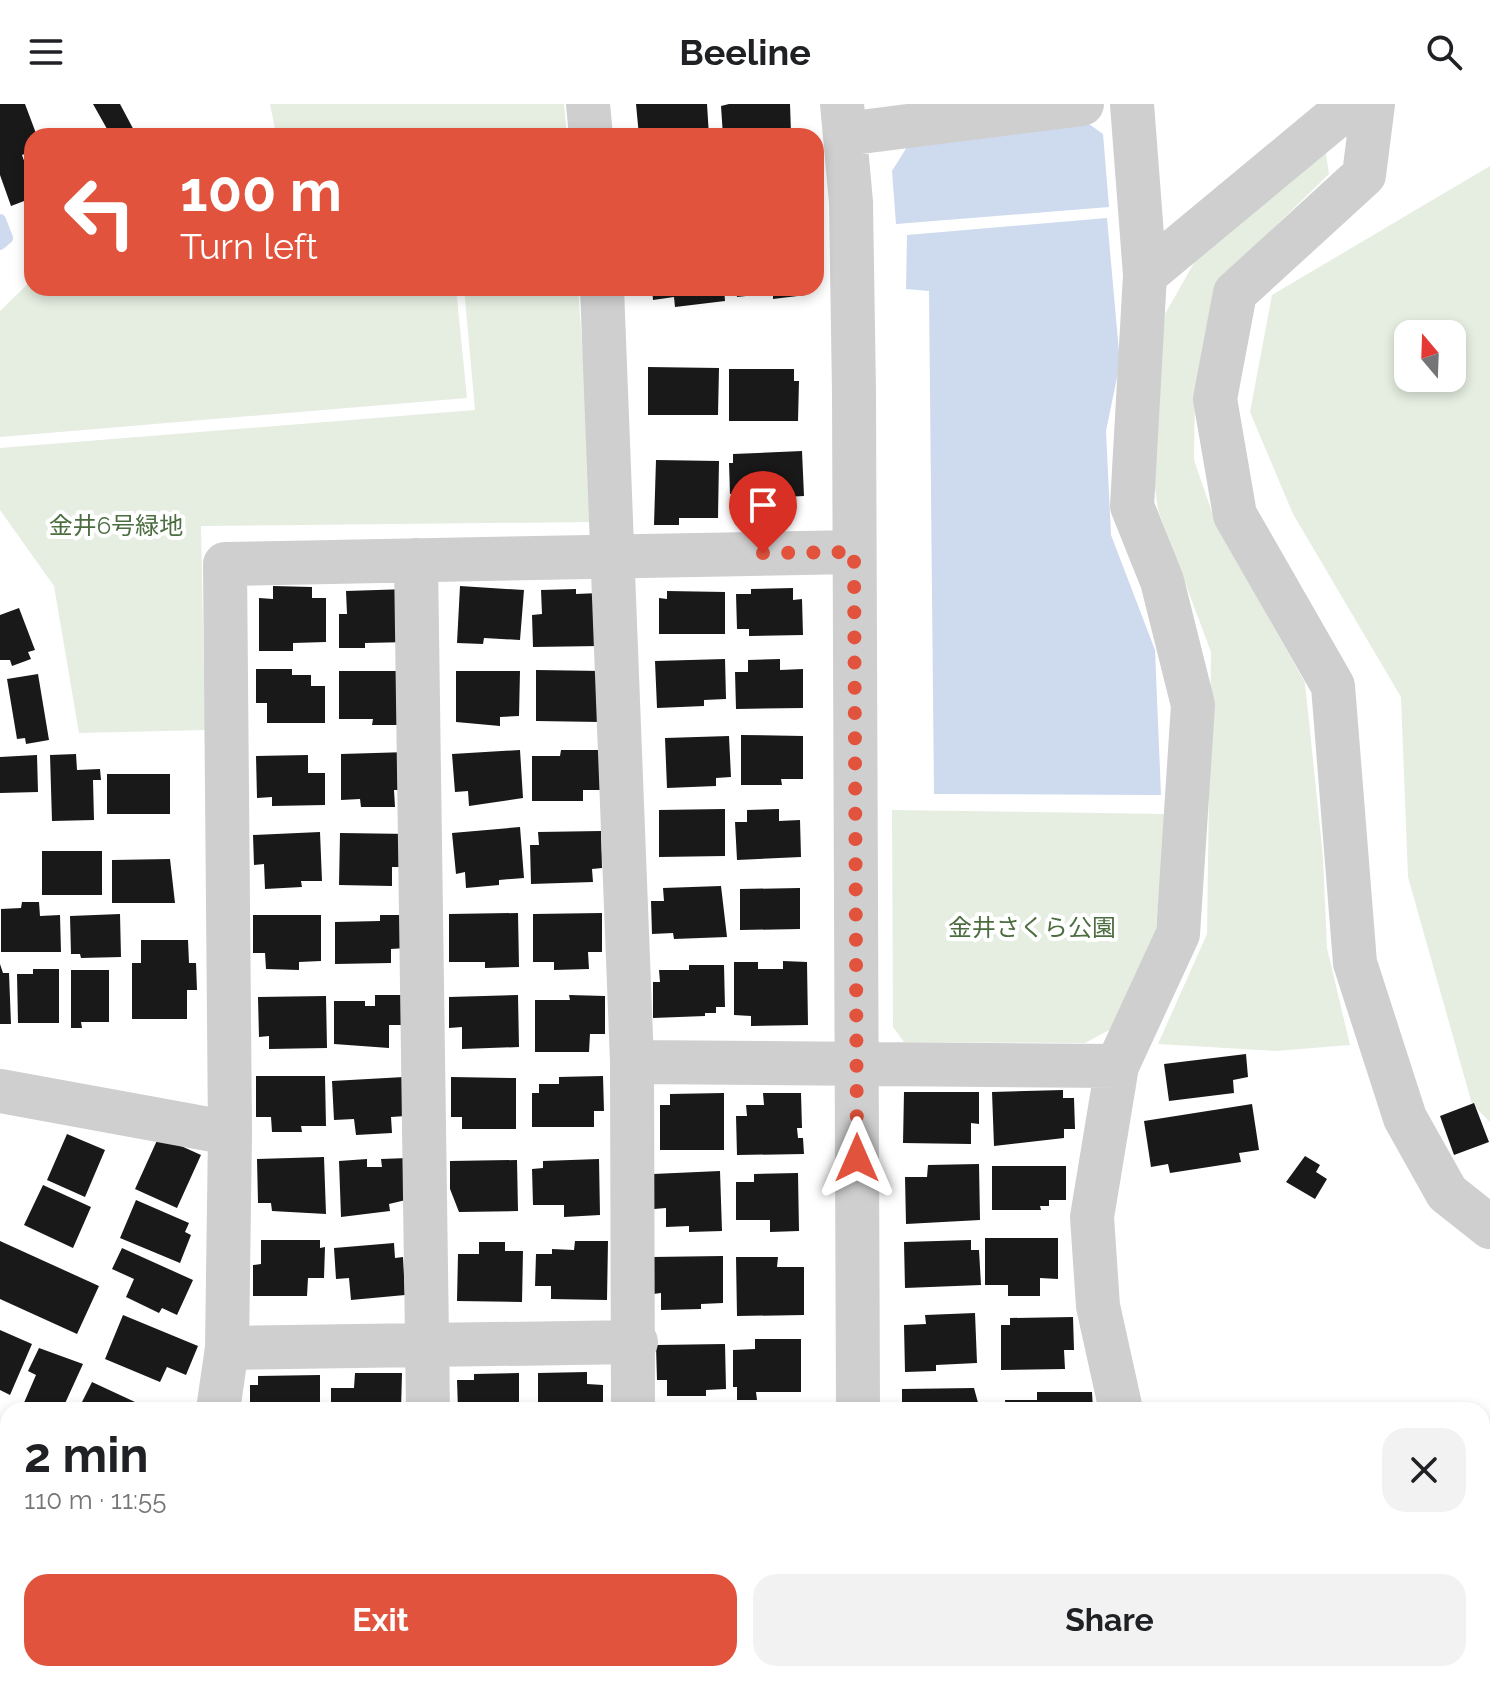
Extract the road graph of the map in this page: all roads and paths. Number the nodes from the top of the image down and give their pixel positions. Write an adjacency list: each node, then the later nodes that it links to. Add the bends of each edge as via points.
1 (588, 104): 7 (street)
2 (1082, 104): 6 (street)
3 (1132, 104): 8 (street)
4 (1351, 104): 8 (street)
5 (1373, 104): 18 (street, via 1364,175 1235,293 1215,399 1235,515 1333,686 1355,963 1405,1118 1447,1193)
6 (844, 119): 10 (street, via 852,218)
7 (590, 128)
8 (1145, 275): 15 (street, via 1132,506 1162,581 1193,705 1178,934)
9 (602, 296): 11 (street)
10 (854, 552): 11 (street); 14 (street)
11 (612, 555): 12 (street); 13 (street)
12 (416, 560): 17 (street, via 225,564); 20 (street)
13 (632, 1062): 14 (street); 19 (street)
14 (856, 1064): 15 (street); 25 (street)
15 (1117, 1066): 26 (street, via 1092,1217 1098,1306)
16 (0, 1091): 17 (street)
17 (230, 1133): 21 (street)
18 (1490, 1227)
19 (636, 1342): 20 (street); 24 (street)
20 (427, 1345): 21 (street); 23 (street)
21 (227, 1348): 22 (street)
22 (219, 1402)
23 (428, 1402)
24 (633, 1402)
25 (858, 1402)
26 (1119, 1402)

